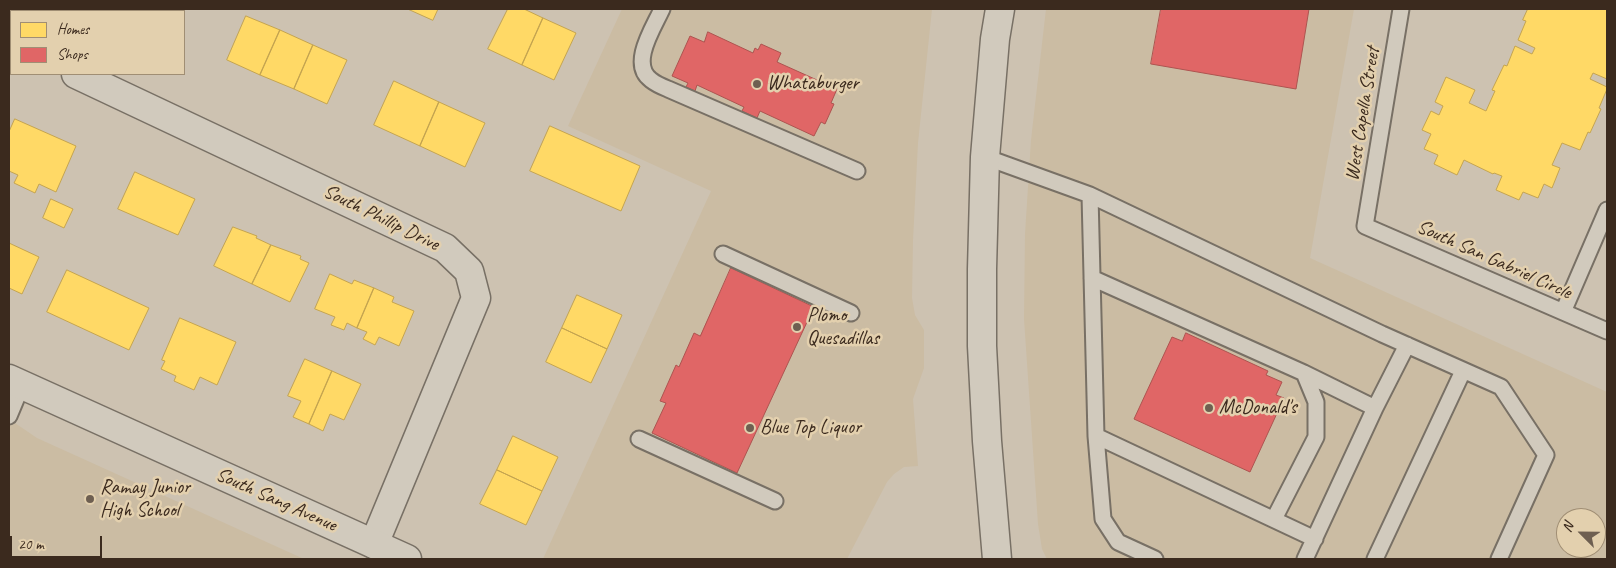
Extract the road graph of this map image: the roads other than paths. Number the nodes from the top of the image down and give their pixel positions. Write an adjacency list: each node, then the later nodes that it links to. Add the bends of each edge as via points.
1 (662, 9): 6 (lane, via 642,52 642,68 650,80)
2 (1000, 9): 5 (street)
3 (1401, 9): 9 (lane, West Capella Street)
4 (78, 75): 26 (street, South Phillip Drive, via 446,248 470,271 476,298)
5 (985, 157): 7 (lane); 28 (street, via 982,346)
6 (857, 171)
7 (1090, 195): 11 (lane); 15 (lane)
8 (1607, 210): 12 (lane)
9 (1365, 226): 12 (lane, South San Gabriel Circle)
10 (723, 254): 13 (lane)
11 (1092, 278): 17 (lane); 21 (lane)
12 (1563, 312): 14 (lane, South San Gabriel Circle)
13 (851, 313)
14 (1607, 331)
15 (1407, 345): 16 (lane); 19 (lane)
16 (1463, 371): 31 (lane); 32 (lane, via 1502,387 1546,455)
17 (1304, 373): 19 (lane); 24 (lane, via 1316,402 1316,437)
18 (16, 382): 20 (lane); 26 (street, South Sang Avenue)
19 (1375, 408): 25 (lane)
20 (9, 416)
21 (1096, 436): 24 (lane); 29 (lane, via 1103,519 1118,542)
22 (640, 439): 23 (lane)
23 (775, 501)
24 (1274, 520): 25 (lane)
25 (1315, 539): 30 (lane)
26 (374, 544): 27 (street, South Sang Avenue)
27 (407, 559)
28 (997, 559)
29 (1155, 559)
30 (1305, 559)
31 (1375, 559)
32 (1499, 559)

